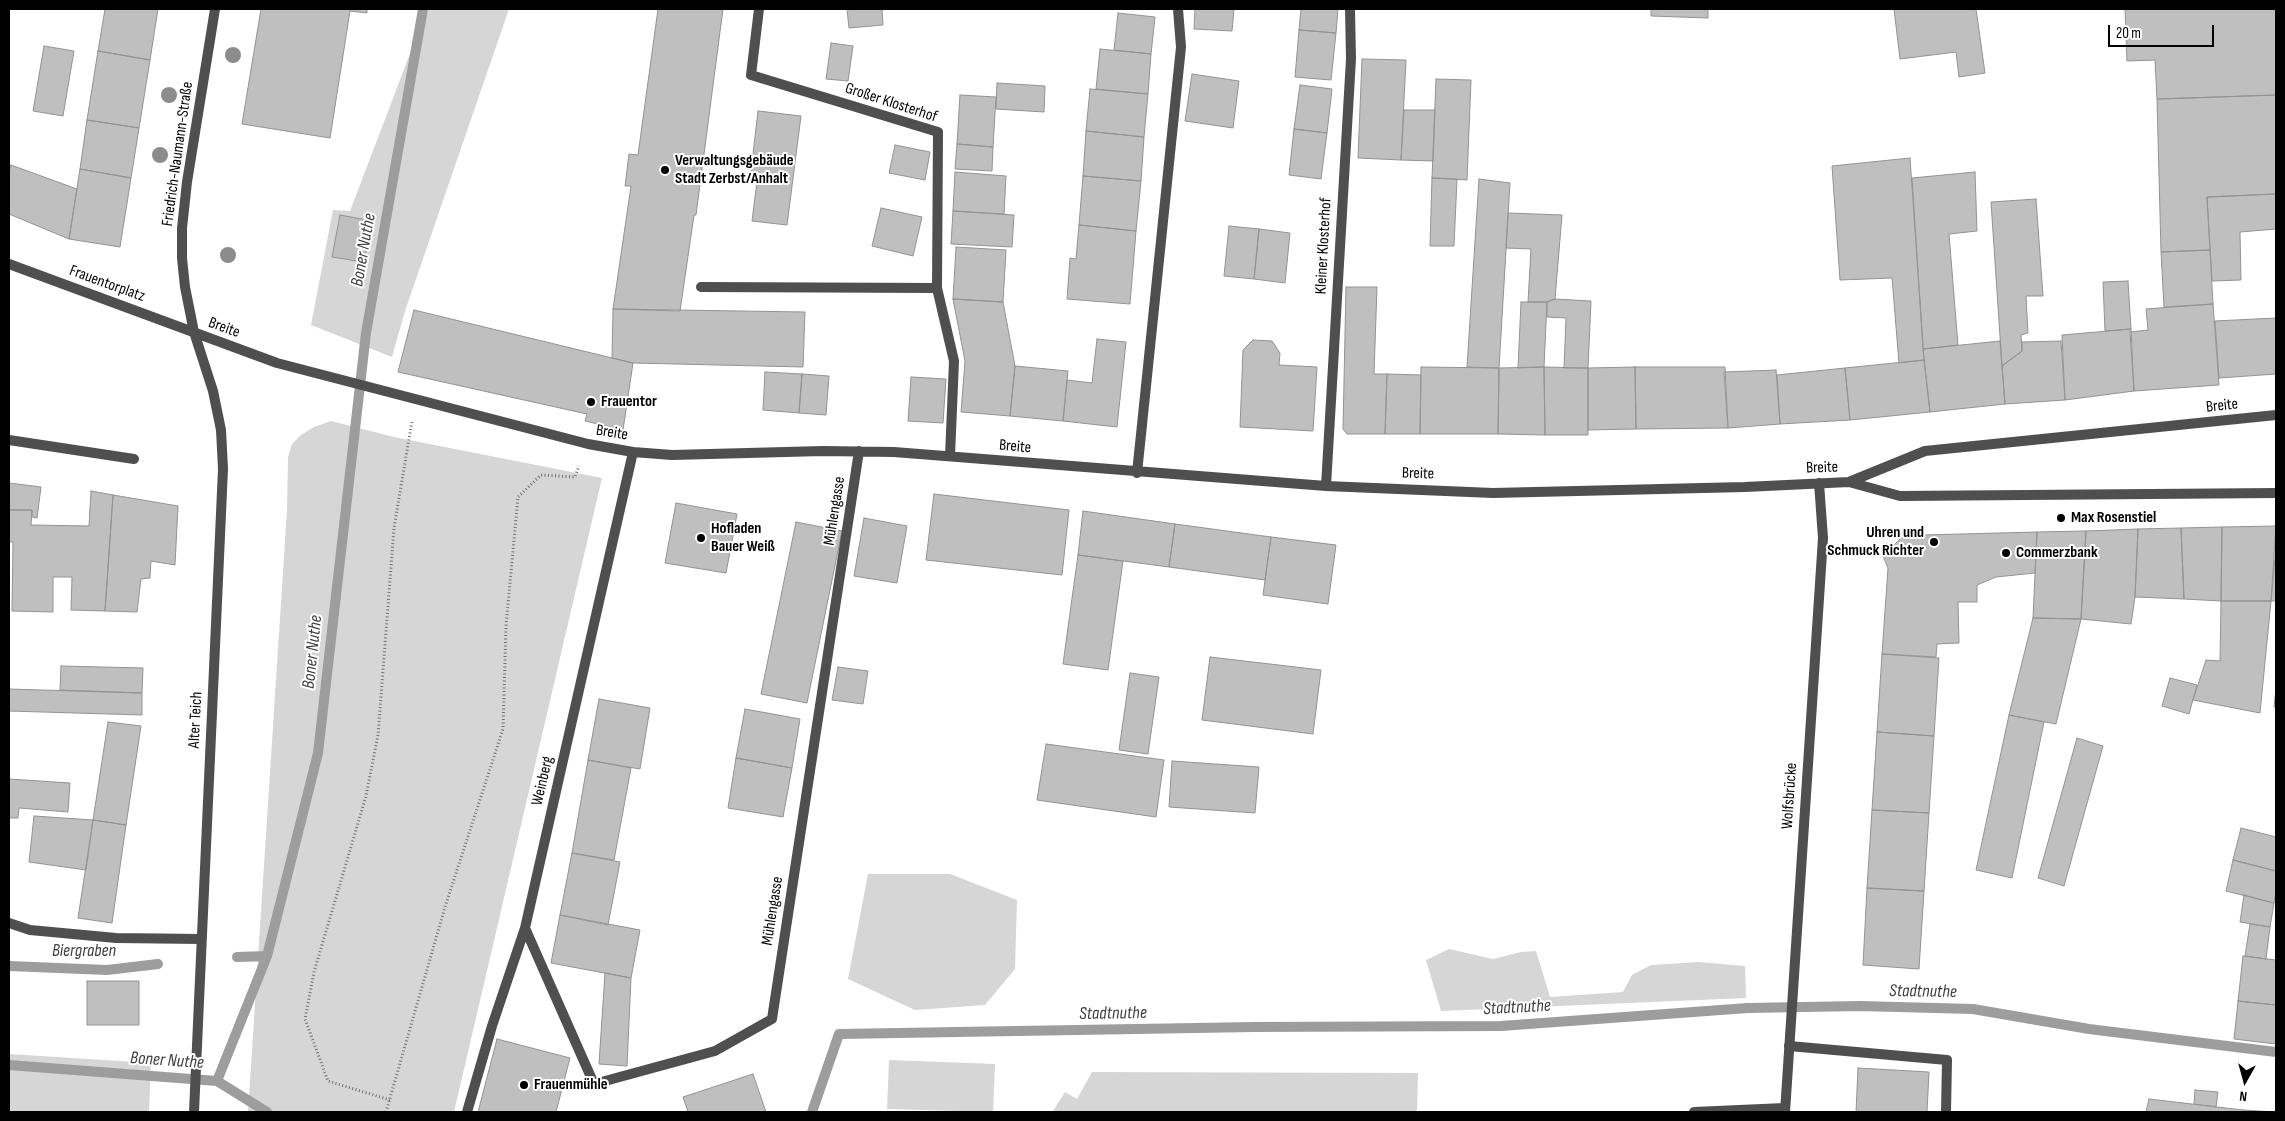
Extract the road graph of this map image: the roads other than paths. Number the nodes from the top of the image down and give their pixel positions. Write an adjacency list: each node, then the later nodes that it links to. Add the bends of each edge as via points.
1 (216, 9): 8 (street, Friedrich-Naumann-Straße, via 184,210 182,258)
2 (759, 9): 7 (street, Großer Klosterhof, via 751,75 938,132)
3 (1178, 9): 15 (street, via 1181,47)
4 (1350, 9): 18 (street, Kleiner Klosterhof, via 1351,59)
5 (9, 264): 8 (street, Frauentorplatz)
6 (701, 287): 7 (street)
7 (937, 288): 13 (street, Großer Klosterhof, via 954,362)
8 (194, 332): 11 (street, Breite, via 277,363 416,401 588,444); 22 (street, Alter Teich, via 213,391 221,430 223,469)
9 (2276, 416): 16 (street, Breite, via 1925,451)
10 (9, 440): 14 (street)
11 (633, 452): 12 (street, Breite, via 672,455); 21 (street, Weinberg)
12 (859, 452): 13 (street, Breite); 21 (street, Mühlengasse, via 772,1020 715,1050 594,1084)
13 (950, 456): 15 (street, Breite)
14 (134, 459)
15 (1137, 472): 18 (street, Breite)
16 (1849, 482): 17 (street, Breite); 19 (street, Breite, via 1900,496)
17 (1819, 483): 18 (street, Breite, via 1494,492); 23 (street, Wolfsbrücke, via 1823,538)
18 (1326, 486)
19 (2276, 493)
20 (9, 923): 22 (street, via 30,930 116,938)
21 (525, 928): 26 (street, Weinberg)
22 (202, 939): 25 (street, Alter Teich)
23 (1788, 1046): 24 (street, Wolfsbrücke); 28 (street, via 1948,1060)
24 (1785, 1110): 27 (street)
25 (194, 1112)
26 (467, 1112)
27 (1694, 1112)
28 (1946, 1112)

